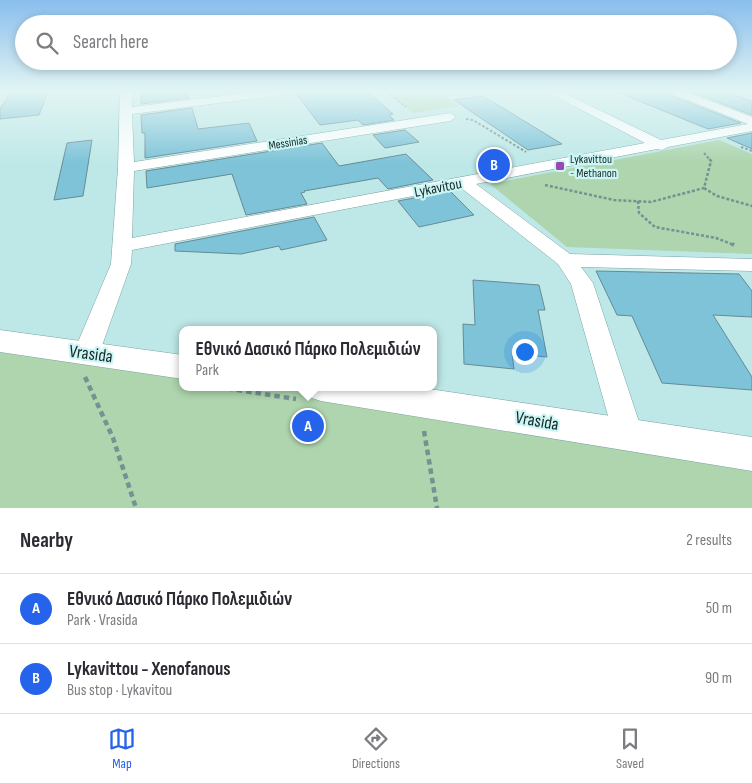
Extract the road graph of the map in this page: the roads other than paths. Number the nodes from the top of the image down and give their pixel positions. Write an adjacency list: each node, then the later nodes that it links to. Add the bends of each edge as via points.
1 (126, 116): 8 (street)
2 (601, 116): 7 (street)
3 (738, 116): 5 (street)
4 (450, 117): 8 (street, Messinias)
5 (752, 121)
6 (752, 127): 7 (street, Lykavitou)
7 (662, 146): 9 (street, Lykavitou)
8 (126, 168): 10 (street)
9 (465, 183): 10 (street, Lykavitou); 11 (street)
10 (123, 246): 14 (street, via 121,264)
11 (565, 260): 12 (street); 17 (street, via 582,284)
12 (752, 265)
13 (0, 341): 14 (street, Vrasida)
14 (86, 354): 15 (street, Vrasida)
15 (179, 366)
16 (349, 391): 17 (street, Vrasida)
17 (629, 437): 18 (street, Vrasida)
18 (752, 454)

